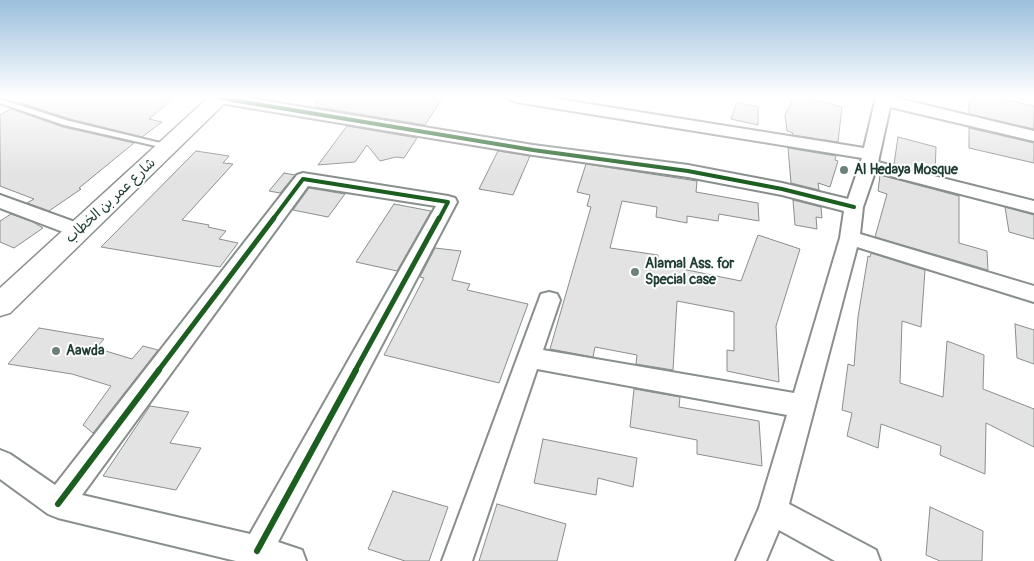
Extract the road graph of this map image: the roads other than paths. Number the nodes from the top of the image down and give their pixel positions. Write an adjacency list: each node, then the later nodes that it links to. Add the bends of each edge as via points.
1 (71, 123): 8 (lane)
2 (193, 123): 8 (main road, شارع عمر بن الخطاب)
3 (374, 123): 11 (street, via 533,150 688,171)
4 (665, 123): 9 (street)
5 (878, 123): 9 (street)
6 (982, 123): 7 (street)
7 (1034, 136)
8 (169, 147): 13 (main road, شارع عمر بن الخطاب)
9 (870, 159): 11 (street); 12 (street)
10 (0, 200): 13 (street)
11 (854, 207): 14 (street)
12 (1034, 207)
13 (78, 232): 16 (main road, شارع عمر بن الخطاب)
14 (850, 238): 15 (street); 19 (street)
15 (1034, 294)
16 (4, 295)
17 (549, 300): 18 (street)
18 (529, 358): 19 (street); 25 (street)
19 (802, 406): 22 (street)
20 (0, 463): 21 (street)
21 (58, 504): 23 (street); 23 (street, via 303,179 448,202)
22 (773, 511): 26 (street); 27 (street)
23 (257, 551): 24 (street)
24 (291, 561)
25 (457, 561)
26 (751, 561)
27 (865, 561)

